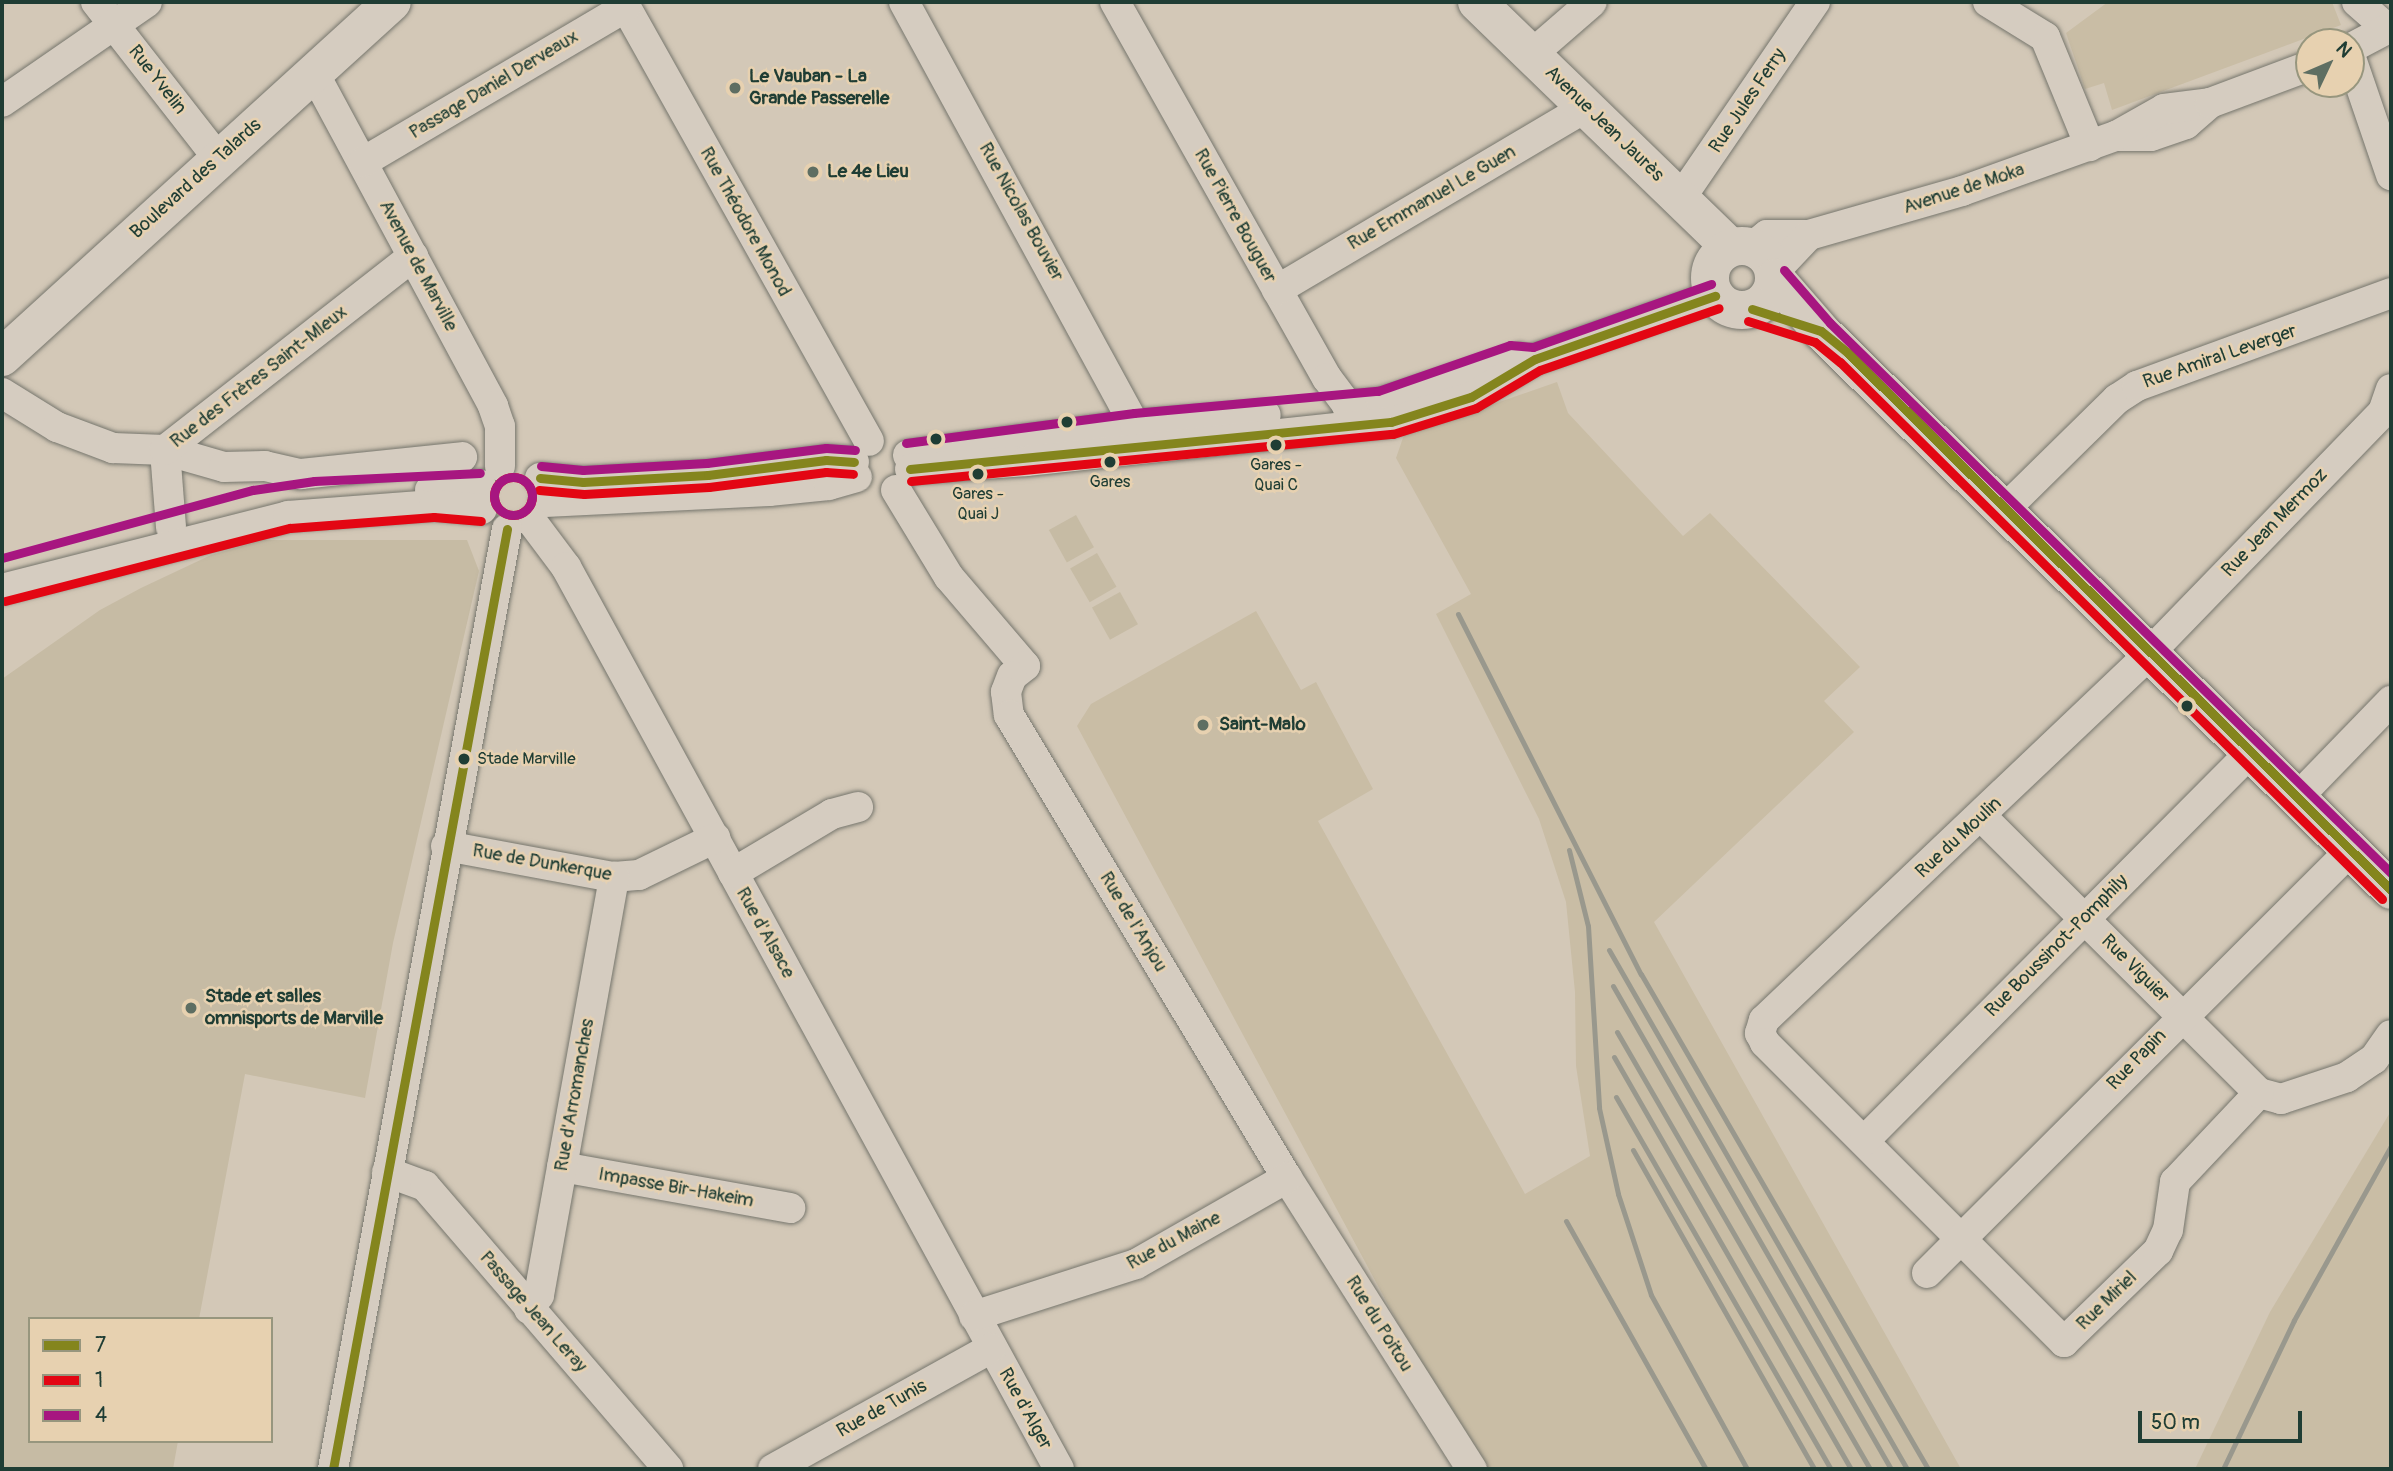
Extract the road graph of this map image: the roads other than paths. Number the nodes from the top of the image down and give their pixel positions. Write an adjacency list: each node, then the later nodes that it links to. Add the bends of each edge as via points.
1 (96, 2): 12 (street, Rue Yvelin)
2 (147, 2): 12 (street)
3 (392, 2): 17 (main road, Boulevard des Talards)
4 (904, 2): 37 (street, Rue Nicolas Bouvier)
5 (1115, 2): 28 (street, Rue Pierre Bouguer)
6 (1477, 2): 15 (main road, Avenue Jean Jaurès)
7 (1592, 2): 15 (street)
8 (1815, 2): 25 (street, Rue Jules Ferry)
9 (1988, 2): 21 (street, via 2046,37)
10 (2357, 2): 13 (street)
11 (624, 4): 23 (street, Passage Daniel Derveaux); 40 (street, Rue Théodore Monod)
12 (113, 26): 19 (street); 22 (street, Rue Yvelin)
13 (2390, 28): 14 (street)
14 (2365, 41)
15 (1532, 54): 20 (main road, Avenue Jean Jaurès)
16 (2295, 70): 21 (street, Avenue de Moka, via 2210,103 2186,124 2151,136)
17 (314, 72): 22 (main road, Boulevard des Talards); 23 (street, Avenue de Marville)
18 (2365, 98): 24 (street)
19 (2, 102)
20 (1587, 107): 25 (main road, Avenue Jean Jaurès); 28 (street, Rue Emmanuel Le Guen)
21 (2103, 141): 27 (street, Avenue de Moka, via 1962,191 1809,235)
22 (218, 158): 33 (main road, Boulevard des Talards)
23 (363, 162): 26 (street, Avenue de Marville)
24 (2391, 175)
25 (1680, 199): 27 (main road, Avenue Jean Jaurès)
26 (413, 256): 38 (street, Rue des Frères Saint-Mleux); 42 (street, Avenue de Marville, via 500,426)
27 (1758, 261): 30 (main road, via 1711,268); 31 (main road, via 1768,298); 32 (main road, Avenue Jean Jaurès)
28 (1278, 290): 36 (street, Rue Pierre Bouguer)
29 (2391, 293): 44 (street, Rue Amiral Leverger, via 2137,386 2117,399)
30 (1715, 296): 31 (main road, via 1731,309); 36 (street, via 1535,359 1513,357)
31 (1752, 309): 32 (main road)
32 (1821, 331): 44 (main road, Avenue Jean Jaurès)
33 (2, 357)
34 (2391, 389): 48 (street, Rue Jean Mermoz, via 2383,412)
35 (2, 393): 38 (street, via 57,427 113,448)
36 (1354, 416): 37 (street); 41 (street)
37 (1135, 425): 41 (street)
38 (165, 450): 39 (street, via 224,467 265,466 301,474); 45 (street, Rue des Frères Saint-Mleux)
39 (462, 457)
40 (860, 460): 41 (street, via 869,490); 41 (street, via 887,438); 43 (street, via 837,484)
41 (905, 471): 68 (street, Rue de l'Anjou, via 949,577 1026,666 1012,676 1006,692 1009,715)
42 (488, 487): 43 (street, Rue d'Alsace, via 494,524); 43 (street, via 522,465); 45 (street, via 315,493 255,502); 47 (street, via 435,505 288,516)
43 (531, 508): 54 (street, Rue d'Alsace); 55 (street)
44 (2006, 508): 48 (main road, Avenue Jean Jaurès)
45 (171, 527): 46 (street)
46 (2, 571)
47 (2, 589)
48 (2150, 652): 50 (main road, Avenue Jean Jaurès); 53 (street, Rue du Moulin)
49 (2391, 701): 51 (street)
50 (2251, 752): 51 (main road, Avenue Jean Jaurès); 60 (street, Rue Boussinot-Pomphily)
51 (2298, 797): 56 (main road, Avenue Jean Jaurès)
52 (858, 807): 57 (street, via 832,814)
53 (1982, 817): 60 (street, Rue Viguier); 62 (street, Rue du Moulin)
54 (715, 838): 57 (street, Rue d'Alsace); 58 (street, Rue de Dunkerque, via 639,875)
55 (446, 846): 58 (street, Rue de Dunkerque); 67 (street)
56 (2351, 850): 59 (main road, Avenue Jean Jaurès); 61 (street, Rue Papin)
57 (733, 873): 73 (street, Rue d'Alsace)
58 (614, 877): 66 (street, Rue d'Arromanches)
59 (2391, 890)
60 (2084, 918): 61 (street, Rue Viguier); 65 (street, Rue Boussinot-Pomphily)
61 (2181, 1015): 64 (street, Rue Viguier); 70 (street, Rue Papin)
62 (1764, 1020): 65 (street, Rue Miriel, via 1760,1032 1765,1043)
63 (2391, 1035): 64 (street, via 2374,1059 2347,1077 2281,1099)
64 (2259, 1093): 70 (street, Rue Miriel, via 2175,1182 2168,1230 2158,1251 2064,1342)
65 (1864, 1141): 70 (street, Rue Miriel)
66 (562, 1167): 69 (street, Impasse Bir-Hakeim); 72 (street, Rue d'Arromanches, via 537,1303)
67 (387, 1172): 72 (street, Passage Jean Leray, via 425,1186); 75 (street)
68 (1287, 1178): 73 (street, Rue du Maine, via 1136,1264); 79 (street, Rue du Poitou)
69 (790, 1208)
70 (1961, 1239): 71 (street, Rue Papin)
71 (1927, 1273)
72 (529, 1309): 76 (street, Passage Jean Leray)
73 (974, 1316): 74 (street, Rue d'Alsace)
74 (991, 1348): 77 (street, Rue de Tunis); 78 (street, Rue d'Alger)
75 (333, 1469)
76 (668, 1469)
77 (773, 1469)
78 (1059, 1469)
79 (1472, 1469)

